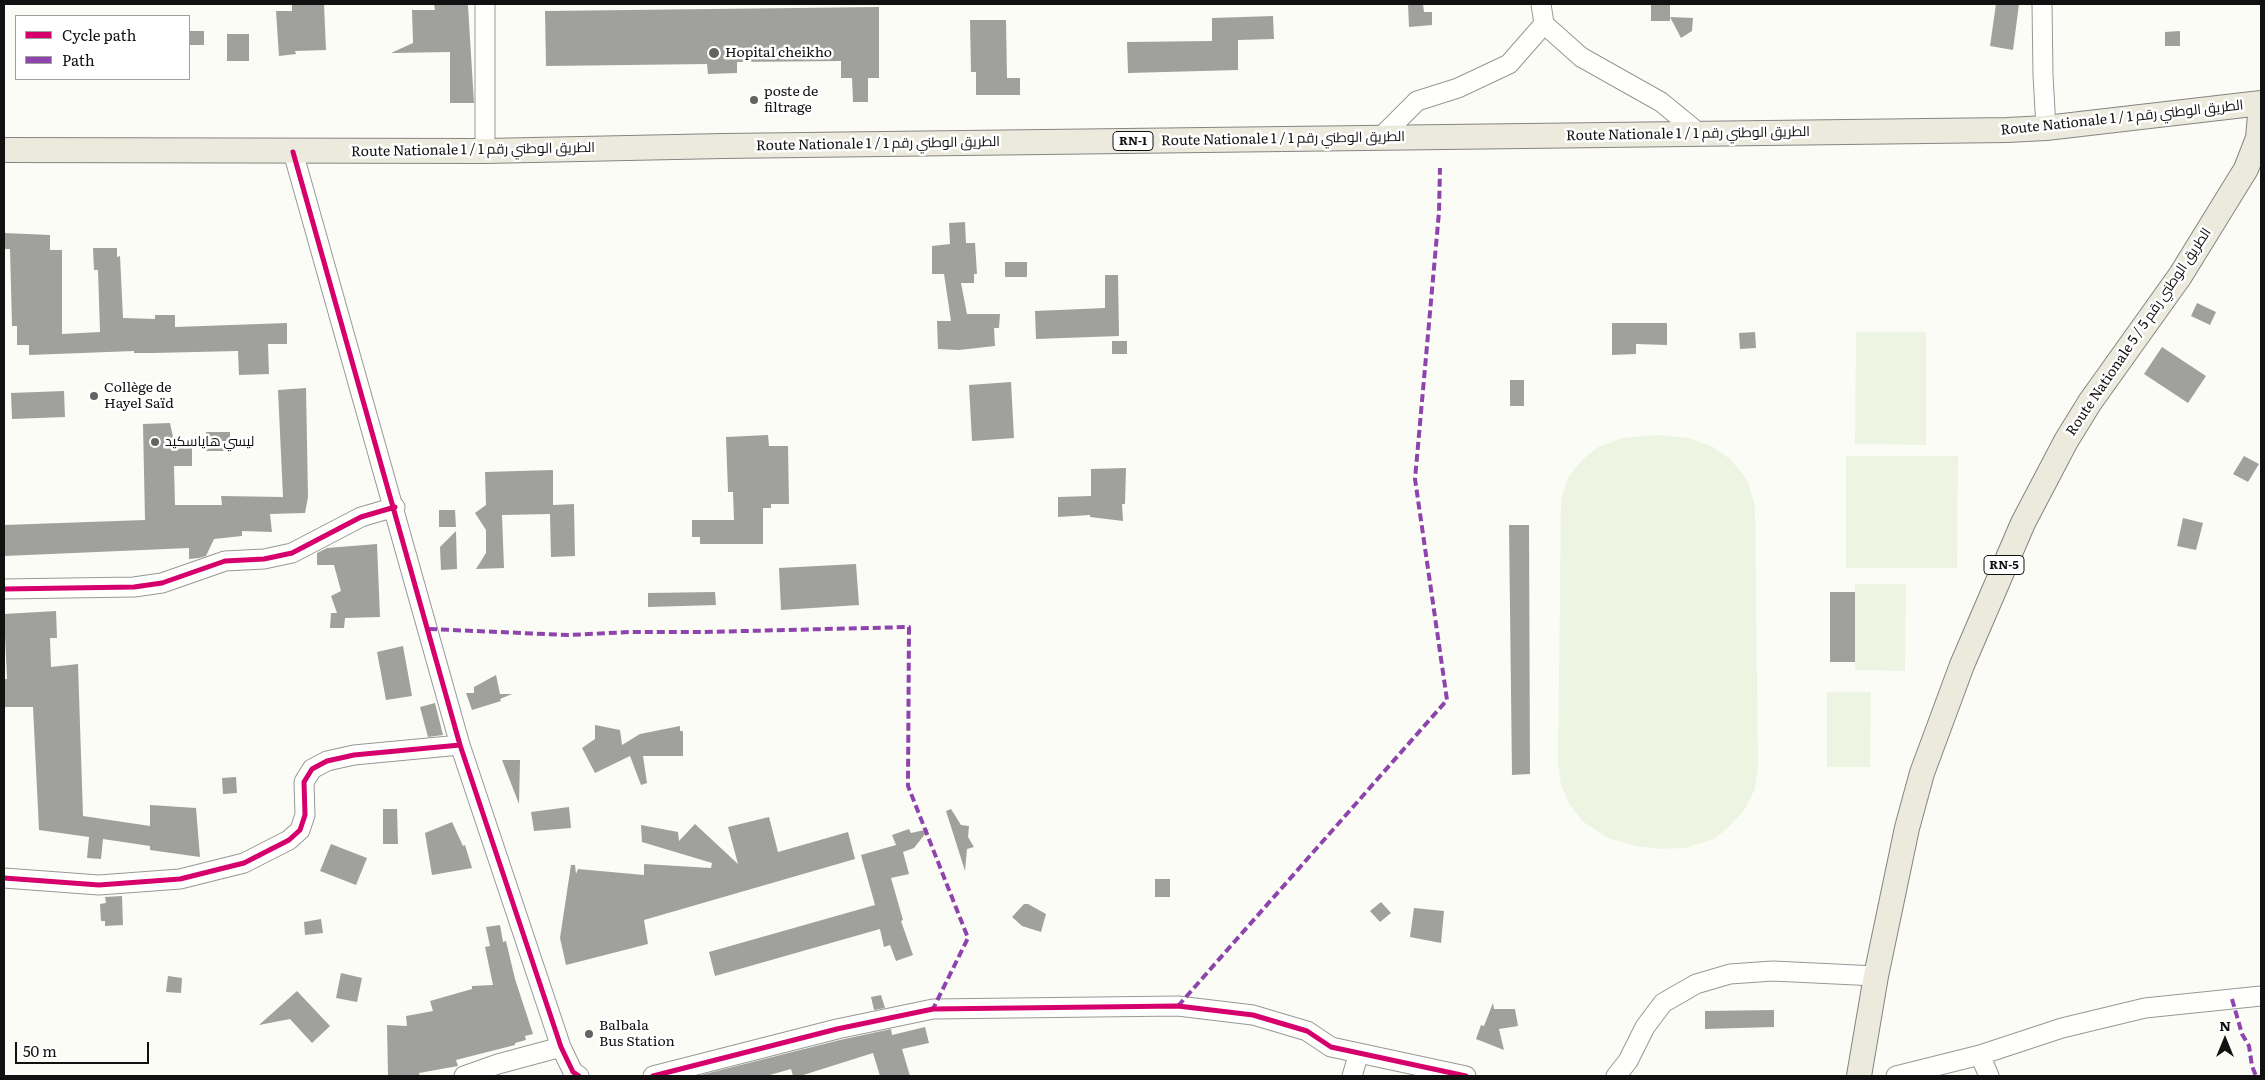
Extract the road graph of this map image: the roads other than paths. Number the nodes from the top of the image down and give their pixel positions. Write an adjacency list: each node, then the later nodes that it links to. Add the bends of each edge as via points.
1 (485, 4): 10 (street)
2 (1541, 4): 4 (street)
3 (2042, 4): 6 (street)
4 (1544, 24): 7 (street, via 1581,57 1661,102); 8 (street, via 1509,64 1458,88 1416,101)
5 (2261, 104): 6 (main road, Route Nationale 1 / الطريق الوطني رقم 1 / RN-1); 16 (main road, Route Nationale 5 / الطريق الوطني رقم 5 / RN-5, via 2258,138 2246,169 2180,276 2090,402 2044,482 2004,565 1922,772)
6 (2046, 128): 7 (main road, Route Nationale 1 / الطريق الوطني رقم 1 / RN-1)
7 (1700, 134): 8 (main road, Route Nationale 1 / الطريق الوطني رقم 1 / RN-1)
8 (1380, 138): 10 (main road, Route Nationale 1 / الطريق الوطني رقم 1 / RN-1)
9 (4, 150): 11 (main road, Route Nationale 1 / الطريق الوطني رقم 1 / RN-1)
10 (486, 151): 11 (main road, Route Nationale 1 / الطريق الوطني رقم 1 / RN-1)
11 (293, 152): 12 (street)
12 (395, 507): 13 (street, via 361,517 292,554 226,561 162,583 134,587); 14 (street)
13 (4, 589)
14 (460, 745): 15 (street, via 354,755 327,761 312,769 304,782 305,815 300,830 289,840 244,863 180,879 98,885); 18 (street)
15 (4, 878)
16 (1876, 976): 26 (street, via 1773,971 1730,974 1696,984 1663,1003); 27 (main road, Route Nationale 5 / الطريق الوطني رقم 5 / RN-5)
17 (2261, 996): 20 (street, via 2145,1008 2062,1028)
18 (561, 1047): 21 (street); 22 (street, via 572,1072)
19 (1359, 1054): 23 (street, via 1331,1047 1307,1031 1253,1015 1178,1006 933,1009 837,1028); 24 (street); 25 (street)
20 (1980, 1055): 28 (street); 29 (street)
21 (464, 1076)
22 (579, 1076)
23 (653, 1076)
24 (1352, 1076)
25 (1466, 1076)
26 (1616, 1076)
27 (1859, 1076)
28 (1896, 1076)
29 (1989, 1076)

